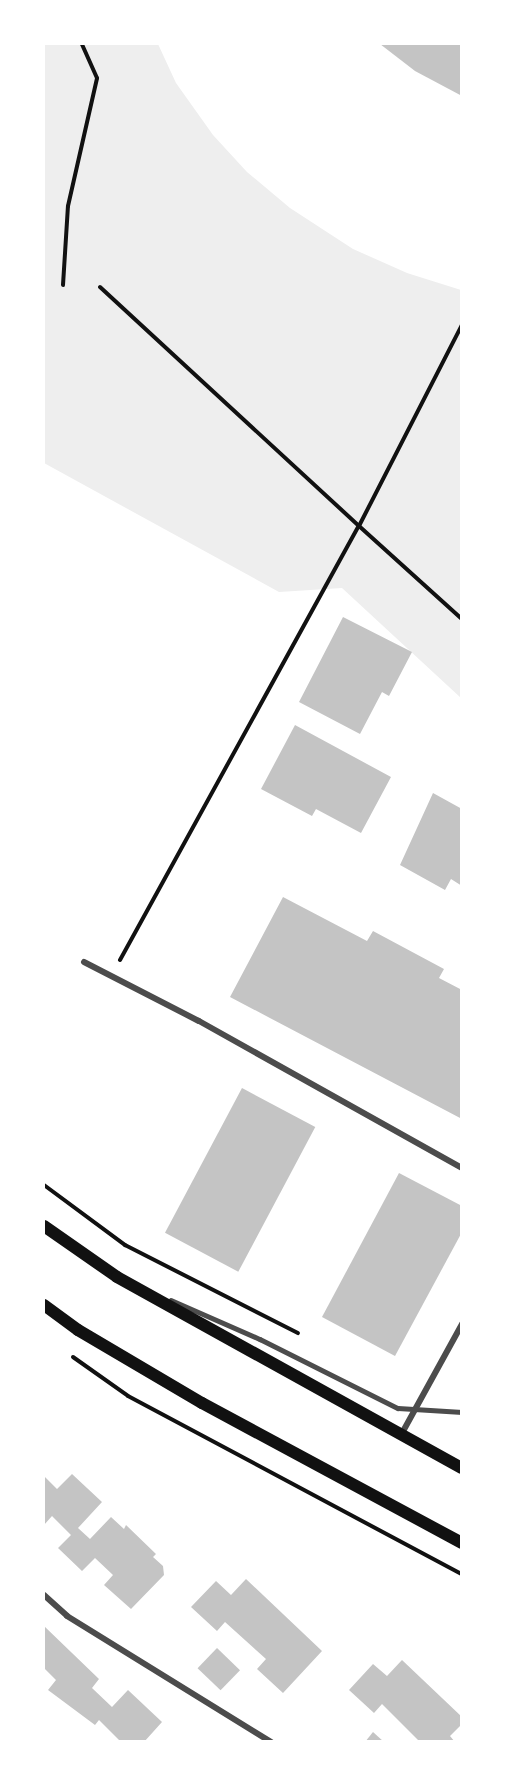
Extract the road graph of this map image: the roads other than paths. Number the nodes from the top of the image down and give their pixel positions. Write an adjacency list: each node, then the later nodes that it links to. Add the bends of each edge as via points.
1 (84, 962): 2 (street)
2 (462, 1168)
3 (44, 1226): 4 (main road)
4 (117, 1277): 7 (lane, via 260,1339 398,1408); 9 (main road)
5 (44, 1305): 11 (main road, via 202,1403)
6 (462, 1324): 7 (street)
7 (413, 1410): 8 (lane); 9 (street)
8 (461, 1412)
9 (400, 1436): 10 (main road)
10 (462, 1468)
11 (462, 1543)
12 (44, 1595): 13 (street, via 67,1616)
13 (271, 1742)

